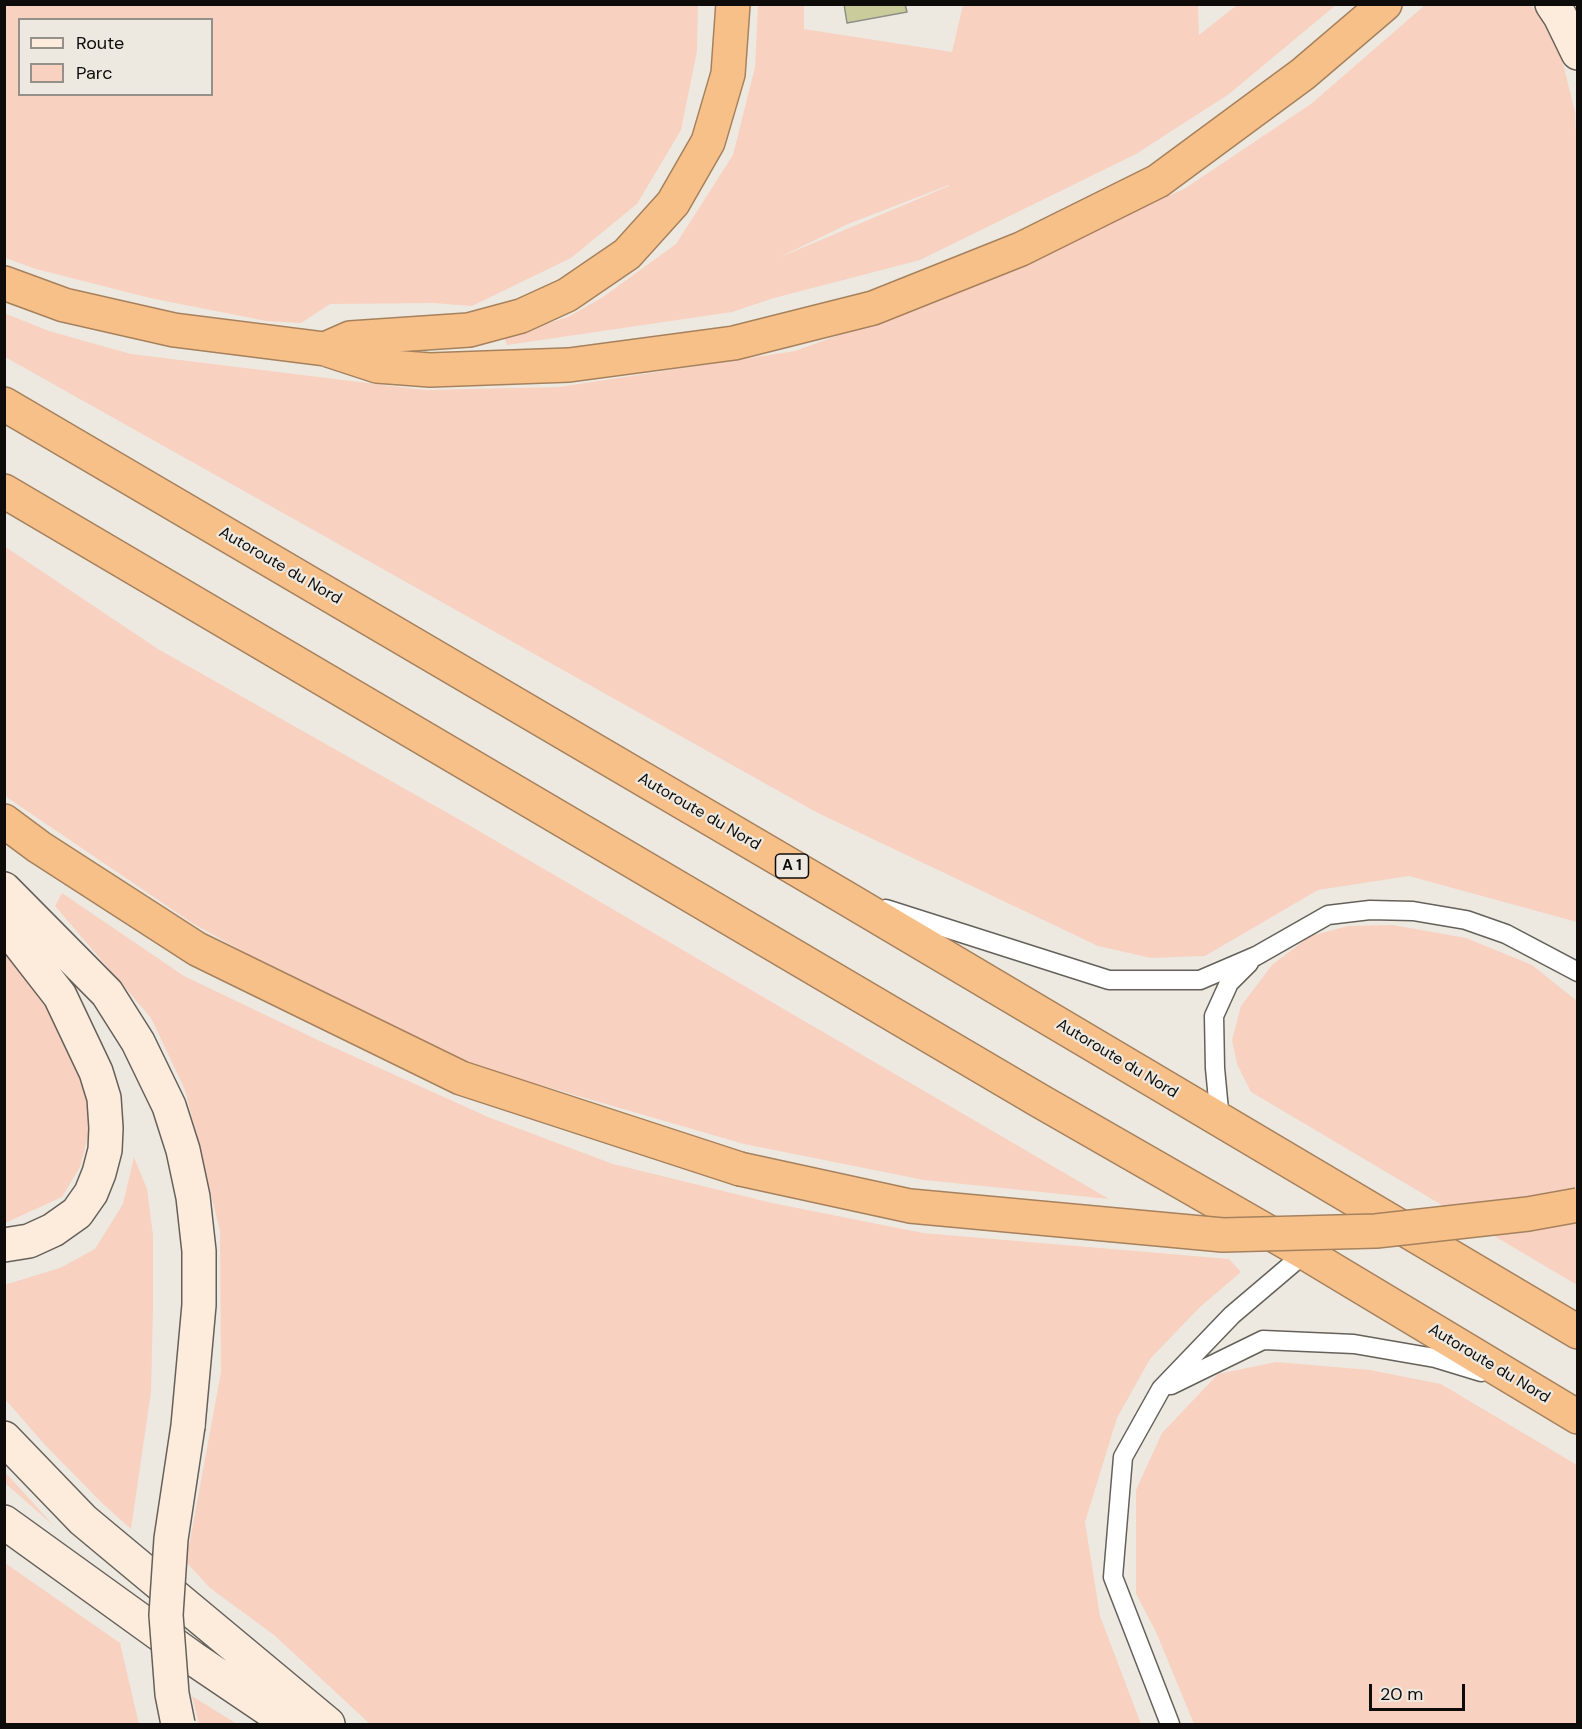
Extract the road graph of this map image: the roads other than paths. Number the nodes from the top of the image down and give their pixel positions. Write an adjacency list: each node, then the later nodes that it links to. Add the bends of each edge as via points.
1 (733, 4): 6 (highway, via 728,74 708,142 673,203 627,254 567,295 521,316 469,330 350,338)
2 (1385, 4): 6 (highway, via 1303,74 1158,181 1021,249 873,308 734,343 569,365 430,370 377,366)
3 (1552, 4): 4 (main road)
4 (1578, 53)
5 (4, 283): 6 (highway, via 64,305 174,330)
6 (325, 349)
7 (4, 404): 11 (highway, Autoroute du Nord / A 1)
8 (4, 491): 18 (highway, Autoroute du Nord)
9 (4, 821): 16 (highway, bridge, via 197,949 461,1078 740,1169 910,1206 1223,1235 1376,1231)
10 (4, 889): 25 (main road, bridge, via 107,993 138,1042 169,1106 193,1197 199,1305 166,1614)
11 (839, 894): 13 (lane, via 1109,980 1200,980); 15 (highway, Autoroute du Nord / A 1)
12 (4, 924): 17 (main road, via 60,996 96,1072 104,1098 106,1128 99,1173 77,1213 53,1230)
13 (1256, 956): 14 (lane, via 1328,915 1413,910 1466,920 1506,933); 15 (lane, via 1229,983 1214,1016)
14 (1578, 972)
15 (1220, 1121): 19 (highway, Autoroute du Nord / A 1)
16 (1578, 1205)
17 (4, 1245)
18 (1305, 1253): 20 (highway, Autoroute du Nord); 21 (lane, via 1232,1315)
19 (1578, 1332)
20 (1520, 1383): 21 (lane, via 1423,1356 1354,1344 1263,1340); 22 (highway, Autoroute du Nord)
21 (1161, 1389): 28 (lane, via 1124,1457 1113,1577)
22 (1578, 1417)
23 (4, 1438): 27 (main road, via 83,1520)
24 (4, 1521): 26 (main road)
25 (178, 1725)
26 (290, 1725)
27 (328, 1725)
28 (1170, 1725)

